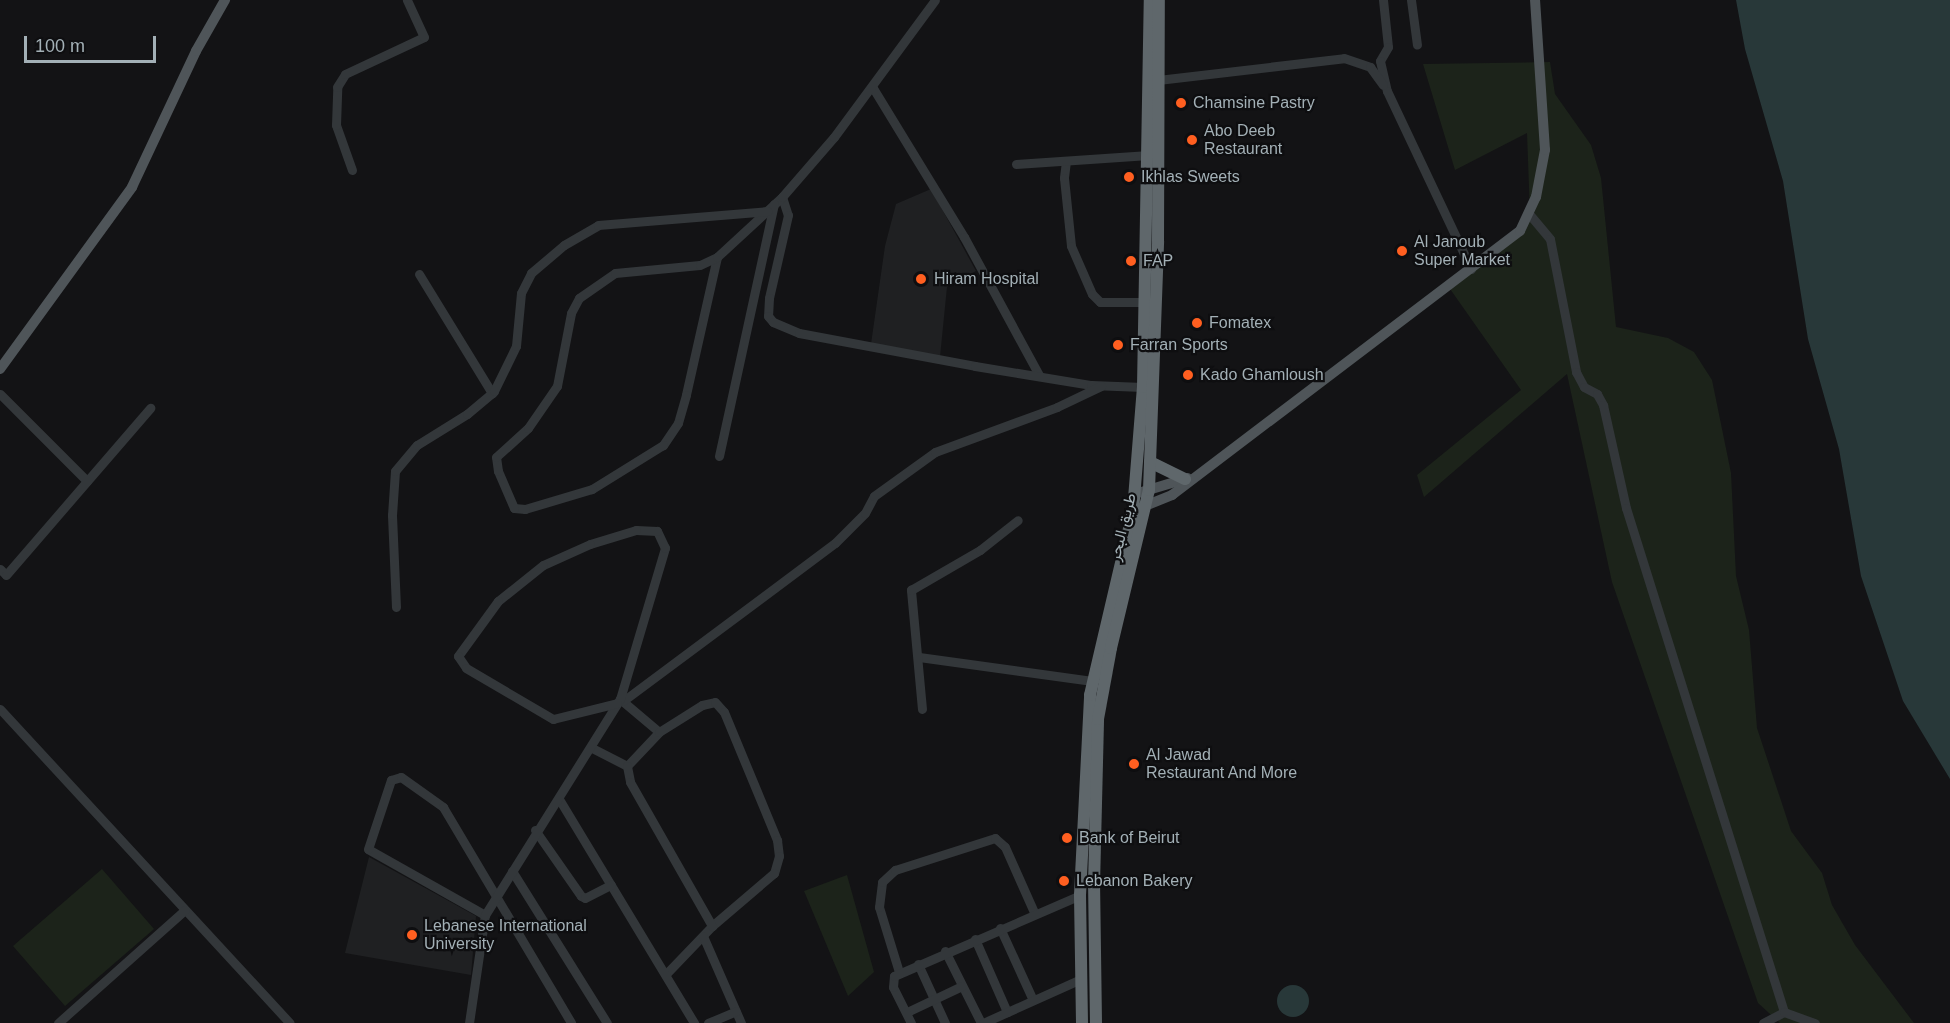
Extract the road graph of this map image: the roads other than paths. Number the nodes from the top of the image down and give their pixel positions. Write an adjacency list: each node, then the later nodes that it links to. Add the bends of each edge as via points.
1 (225, 0): 23 (main road, via 196,51 132,187)
2 (407, 0): 16 (street, via 424,37 345,74 337,87 336,125)
3 (1150, 0): 13 (highway, طريق البحر)
4 (1159, 0): 10 (highway, طريق البحر)
5 (1383, 0): 12 (street, via 1388,47 1380,62)
6 (1411, 0): 9 (street)
7 (1535, 0): 18 (main road, via 1545,150)
8 (932, 1): 11 (street)
9 (1417, 45)
10 (1158, 80): 12 (street, via 1344,58 1370,67); 31 (highway, طريق البحر, via 1158,241)
11 (873, 88): 17 (street); 24 (street, via 964,237)
12 (1387, 91): 20 (street)
13 (1149, 155): 14 (street); 22 (highway, طريق البحر)
14 (1066, 161): 15 (street); 22 (street, via 1071,246 1092,294 1100,302)
15 (1016, 164)
16 (352, 170)
17 (774, 204): 19 (street); 24 (street, via 788,215 769,298 768,316 773,322 800,333); 27 (street, via 598,225 564,245 525,281 516,346); 30 (street)
18 (1530, 215): 20 (main road, via 1509,243); 72 (street, via 1552,246 1576,372 1584,387 1597,394 1603,405 1626,508)
19 (717, 257): 19 (street, via 700,265 615,273 579,298 571,313 556,386 528,428 496,457 514,508 525,509 592,489 663,445 678,423)
20 (1471, 269): 32 (main road)
21 (419, 274): 27 (street)
22 (1145, 302): 26 (highway, طريق البحر)
23 (0, 369)
24 (1039, 375): 25 (street)
25 (1101, 386): 26 (street); 43 (street, via 1057,407 935,452 874,495 865,513 835,543)
26 (1143, 387): 35 (highway, طريق البحر)
27 (492, 393): 40 (street, via 467,414 417,445 395,471 392,515)
28 (0, 394): 33 (street)
29 (150, 408): 33 (street)
30 (719, 456)
31 (1150, 462): 32 (highway); 34 (highway, طريق البحر)
32 (1188, 478): 34 (main road); 36 (main road, via 1172,495)
33 (87, 481): 39 (street, via 6,575)
34 (1149, 490): 35 (main road); 36 (highway, طريق البحر)
35 (1135, 494): 37 (highway, طريق البحر)
36 (1147, 506): 37 (main road); 86 (highway, طريق البحر, via 1110,648 1098,719)
37 (1133, 510): 42 (highway, طريق البحر)
38 (1018, 520): 41 (street, via 980,550 911,590)
39 (0, 569)
40 (396, 607)
41 (919, 657): 42 (street); 45 (street)
42 (1092, 681): 53 (highway, طريق البحر)
43 (620, 701): 43 (street, via 665,548 657,531 636,530 590,544 543,565 492,608 458,656 466,668 553,719); 46 (street); 47 (street)
44 (0, 709): 55 (street)
45 (922, 709)
46 (658, 732): 48 (street); 58 (street, via 702,705 711,702 720,706 777,840 778,866 774,873)
47 (592, 748): 48 (street); 49 (street)
48 (627, 766): 58 (street, via 630,782)
49 (559, 799): 50 (street); 52 (street)
50 (535, 830): 51 (street); 52 (street, via 581,896 585,898)
51 (512, 871): 54 (street); 79 (street)
52 (611, 885): 65 (street)
53 (1080, 895): 56 (street); 66 (highway, طريق البحر)
54 (496, 901): 57 (street); 57 (street, via 439,801 401,777 391,780 368,849); 78 (street)
55 (185, 910): 75 (street); 76 (street)
56 (1034, 912): 59 (street); 64 (street, via 1005,847 995,838 895,870 882,882 879,907)
57 (485, 915): 77 (street)
58 (712, 926): 60 (street)
59 (1000, 928): 61 (street); 69 (street)
60 (703, 936): 65 (street); 73 (street)
61 (975, 939): 62 (street); 71 (street)
62 (945, 951): 63 (street); 67 (street)
63 (918, 964): 64 (street); 68 (street)
64 (899, 972): 70 (street, via 892,981)
65 (666, 974): 80 (street)
66 (1081, 979): 69 (street); 85 (highway, طريق البحر)
67 (962, 986): 68 (street); 84 (street)
68 (934, 999): 70 (street); 83 (street)
69 (1033, 1000): 71 (street)
70 (907, 1012): 82 (street)
71 (1007, 1012): 84 (street)
72 (1784, 1012): 74 (street); 87 (street)
73 (738, 1019): 81 (street)
74 (1768, 1022)
75 (58, 1023)
76 (290, 1023)
77 (469, 1023)
78 (571, 1023)
79 (607, 1023)
80 (694, 1023)
81 (708, 1023)
82 (911, 1023)
83 (945, 1023)
84 (982, 1023)
85 (1082, 1023)
86 (1096, 1023)
87 (1815, 1023)

